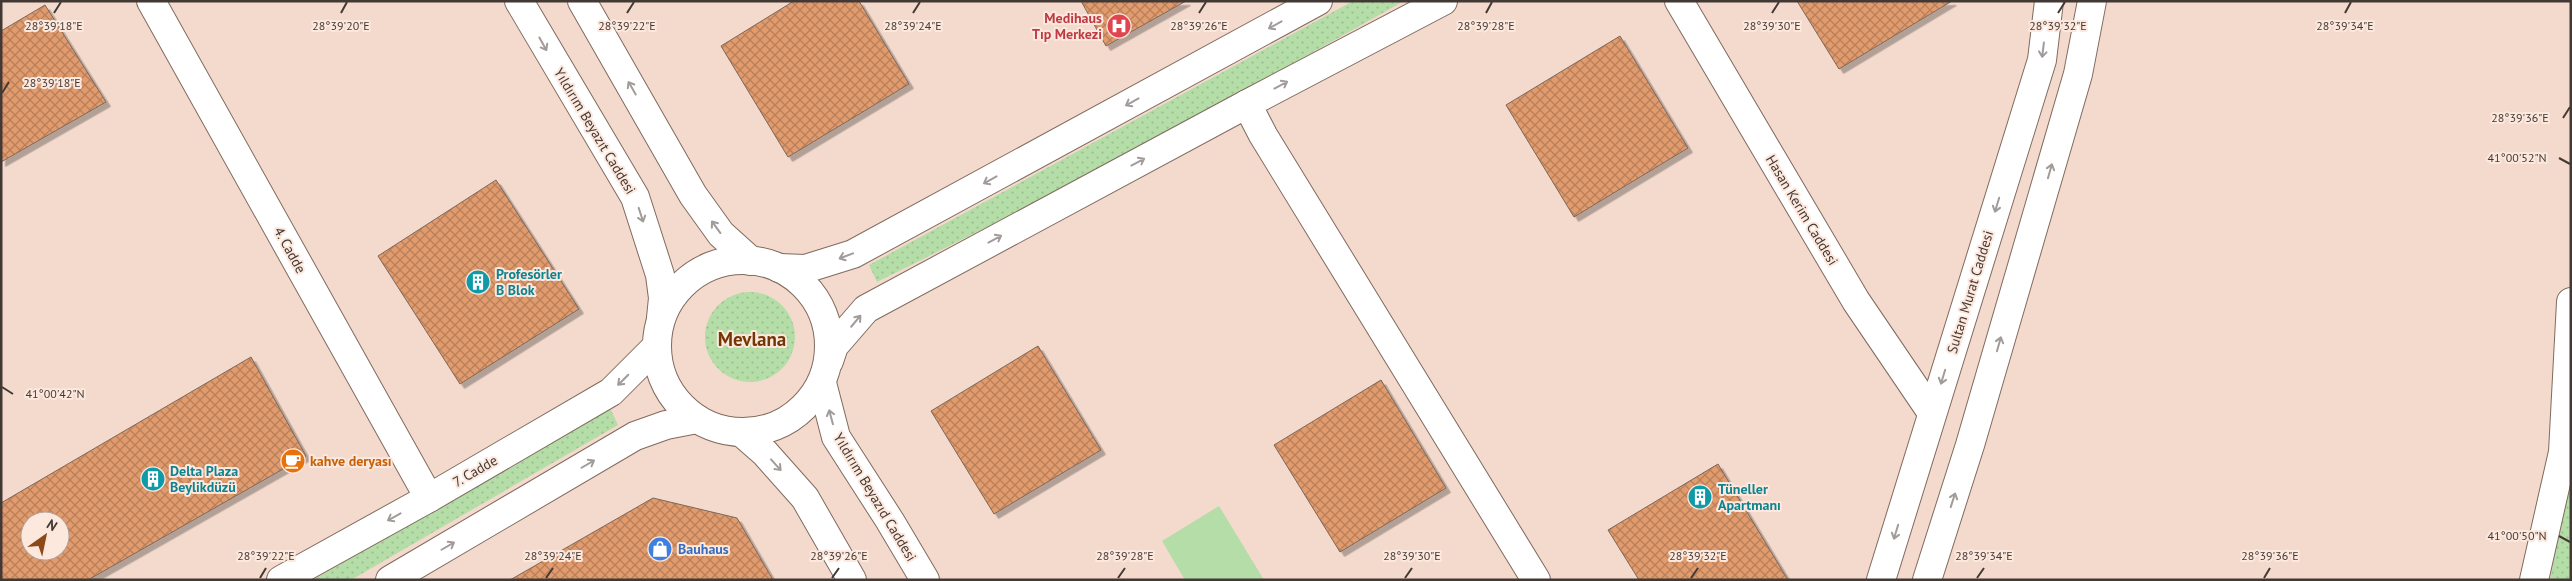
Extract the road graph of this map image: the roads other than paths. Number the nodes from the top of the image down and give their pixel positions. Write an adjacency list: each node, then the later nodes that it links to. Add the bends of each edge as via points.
1 (151, 1): 18 (main road, 4. Cadde)
2 (519, 1): 13 (main road, Yıldırım Beyazıt Caddesi, one-way to 13, via 635,197 660,275 664,298)
3 (582, 1): 10 (main road, one-way to 3, via 721,234 693,195)
4 (1318, 1): 11 (main road, one-way to 11, via 853,254 805,268)
5 (1443, 1): 9 (main road, one-way to 5)
6 (1679, 1): 15 (main road, Hasan Kerim Caddesi, via 1856,301)
7 (2049, 1): 15 (main road, Sultan Murat Caddesi, one-way to 15, via 2042,60)
8 (2092, 1): 25 (main road, one-way to 8, via 2078,74)
9 (1247, 104): 14 (main road, one-way to 9, via 834,346 866,308); 23 (main road)
10 (751, 261): 11 (main road); 13 (main road, via 727,262 704,270 684,284 669,302)
11 (779, 268): 14 (main road, via 803,284 820,307 829,334)
12 (2571, 302): 26 (main road, via 2563,452)
13 (659, 335): 16 (main road, via 660,367 668,387 680,405); 18 (main road, 7. Cadde, one-way to 18, via 611,392)
14 (825, 372): 17 (main road, via 806,406 787,421 764,430); 22 (main road, Yıldırım Beyazıd Caddesi, one-way to 14, via 836,437)
15 (1932, 413): 24 (main road, Sultan Murat Caddesi, one-way to 24)
16 (697, 419): 17 (main road, via 716,429); 20 (main road, one-way to 16, via 636,436 666,425)
17 (740, 432): 21 (main road, one-way to 21, via 765,453 805,498)
18 (429, 498): 19 (main road, 7. Cadde, one-way to 19)
19 (281, 580)
20 (390, 580)
21 (852, 580)
22 (925, 580)
23 (1536, 580)
24 (1881, 580)
25 (1928, 580)
26 (2534, 580)

